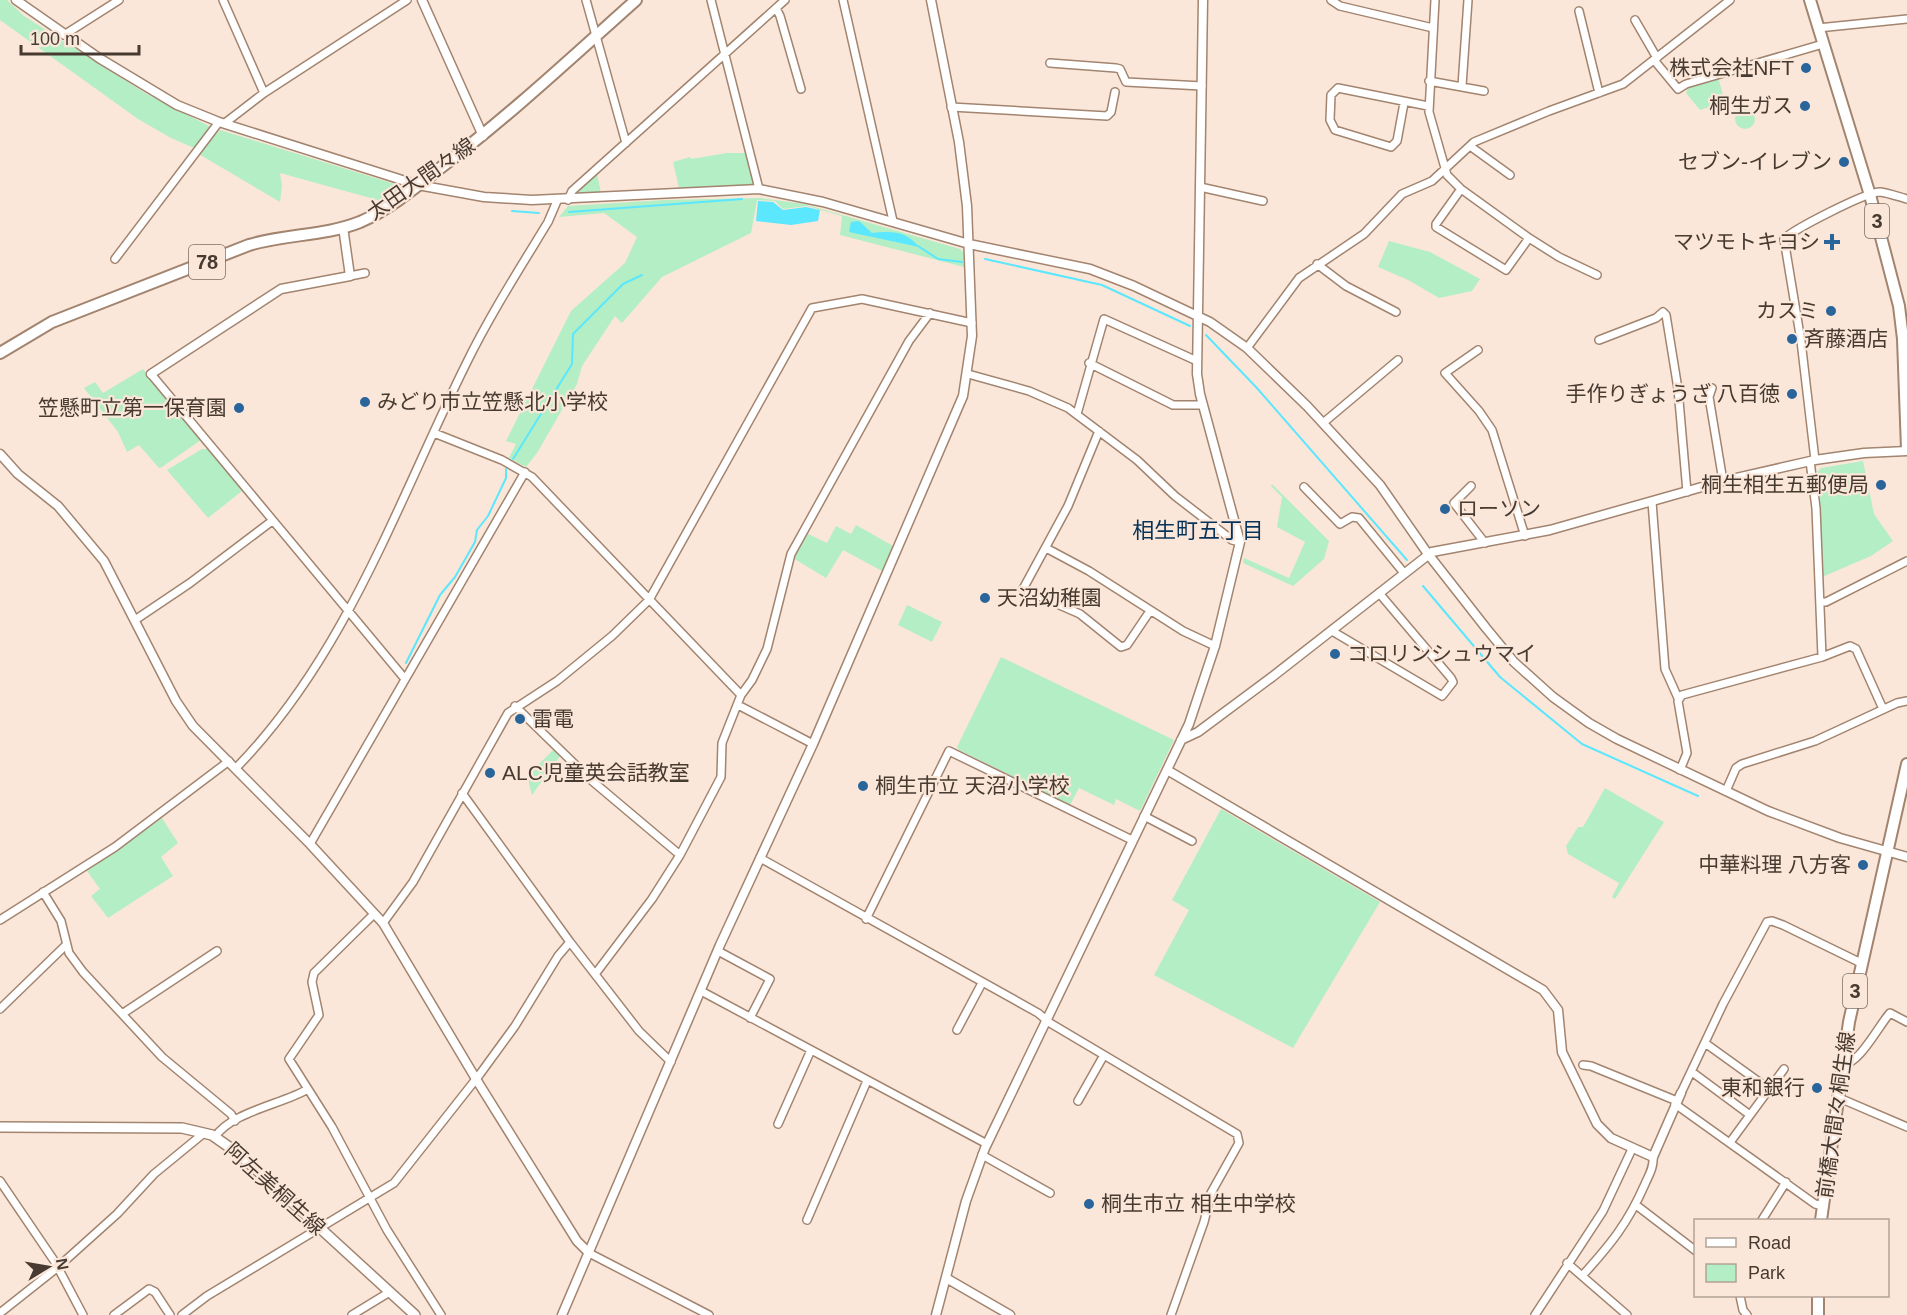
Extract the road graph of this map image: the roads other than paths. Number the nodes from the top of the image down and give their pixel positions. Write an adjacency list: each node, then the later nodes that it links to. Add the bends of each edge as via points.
1 (16, 0): 26 (street)
2 (119, 0): 26 (street)
3 (223, 0): 38 (street)
4 (407, 0): 38 (street)
5 (422, 0): 44 (street)
6 (586, 0): 27 (street)
7 (636, 0): 27 (main road, 太田大間々線 / 78)
8 (711, 0): 29 (street)
9 (785, 0): 19 (street)
10 (843, 0): 58 (street)
11 (931, 0): 42 (street)
12 (1203, 0): 33 (street)
13 (1331, 0): 20 (street)
14 (1357, 0): 20 (street)
15 (1435, 0): 24 (street)
16 (1468, 0): 34 (street)
17 (1730, 0): 30 (street)
18 (1810, 0): 25 (main road, 3)
19 (776, 8): 29 (street); 35 (street)
20 (1355, 9): 24 (street)
21 (1579, 11): 39 (street)
22 (1907, 19): 25 (street)
23 (1635, 20): 30 (street)
24 (1433, 28): 32 (street)
25 (1818, 28): 28 (main road, 3)
26 (64, 35): 43 (street, via 177,105)
27 (596, 36): 44 (main road, 太田大間々線 / 78); 45 (street)
28 (1823, 44): 30 (street, via 1678,89); 53 (main road, 3)
29 (724, 54): 45 (street); 51 (street)
30 (1655, 59): 39 (street, via 1623,84)
31 (1050, 63): 33 (street, via 1116,68 1126,82)
32 (1429, 81): 34 (street); 41 (street)
33 (1202, 86): 50 (street)
34 (1462, 86): 36 (street)
35 (801, 89)
36 (1484, 91)
37 (1115, 92): 42 (street, via 1107,116)
38 (264, 93): 43 (street)
39 (1599, 93): 46 (street, via 1512,125)
40 (1404, 103): 40 (street, via 1335,89 1331,95 1331,124 1335,130 1391,147 1397,141); 41 (street)
41 (1428, 106): 47 (street)
42 (951, 107): 61 (street, via 964,171)
43 (222, 123): 49 (street); 62 (street)
44 (483, 136): 49 (main road, 太田大間々線 / 78)
45 (626, 143): 55 (street)
46 (1470, 146): 47 (street); 48 (street)
47 (1445, 169): 52 (street); 63 (street, via 1424,186 1402,194 1364,234)
48 (1510, 175)
49 (418, 185): 56 (street, via 501,199); 59 (main road, 太田大間々線 / 78, via 372,216)
50 (1200, 187): 57 (street); 69 (street)
51 (759, 189): 55 (street); 58 (street)
52 (1461, 189): 60 (street); 60 (street, via 1436,227 1506,270)
53 (1870, 195): 54 (street, via 1883,193); 71 (main road, 3); 89 (street, via 1784,239 1801,341)
54 (1907, 199)
55 (567, 200): 56 (street)
56 (557, 201): 86 (street, via 466,363)
57 (1263, 201)
58 (893, 221): 61 (street)
59 (343, 227): 66 (street); 75 (main road, 太田大間々線 / 78, via 273,238 249,246 52,322)
60 (1529, 238): 65 (street)
61 (969, 244): 69 (street, via 1102,273); 70 (street)
62 (115, 259)
63 (1317, 264): 67 (street, via 1346,286); 73 (street, via 1296,282)
64 (365, 273): 66 (street)
65 (1598, 275)
66 (350, 276): 79 (street, via 281,289)
67 (1396, 312)
68 (930, 313): 70 (street); 105 (street, via 862,299 812,308); 114 (street, via 909,341 796,543 766,648)
69 (1198, 316): 73 (street); 77 (street)
70 (972, 323): 80 (street)
71 (1905, 326): 87 (main road, 3)
72 (1599, 340): 94 (street, via 1663,312 1666,315 1680,403)
73 (1246, 348): 84 (street)
74 (1478, 350): 97 (street, via 1444,374 1492,430)
75 (0, 353)
76 (1398, 360): 84 (street)
77 (1197, 361): 78 (street, via 1104,319); 82 (street)
78 (1089, 363): 82 (street, via 1173,405); 83 (street)
79 (151, 374): 96 (street)
80 (968, 374): 83 (street, via 1029,391); 121 (street, via 957,415)
81 (1712, 388): 91 (street, via 1709,397)
82 (1203, 405): 98 (street)
83 (1077, 414): 85 (street)
84 (1323, 423): 101 (street, via 1380,485)
85 (1099, 431): 98 (street, via 1175,496); 100 (street)
86 (434, 433): 90 (street); 108 (street)
87 (1907, 450): 89 (street)
88 (0, 454): 109 (street, via 75,524 104,561)
89 (1812, 460): 91 (street); 106 (street)
90 (525, 472): 105 (street); 113 (street)
91 (1723, 481): 94 (street)
92 (1471, 486): 99 (street, via 1454,502)
93 (1304, 487): 103 (street, via 1340,524 1357,516)
94 (1687, 492): 95 (street)
95 (1652, 502): 97 (street); 115 (street, via 1665,669)
96 (272, 522): 108 (street); 109 (street)
97 (1525, 536): 99 (street)
98 (1240, 542): 111 (street)
99 (1485, 543): 101 (street)
100 (1046, 548): 107 (street); 107 (street, via 1023,589 1080,615 1121,646 1126,645)
101 (1428, 554): 103 (street); 126 (street, via 1514,662 1553,697 1602,731)
102 (1907, 561): 106 (street)
103 (1404, 573): 104 (street)
104 (1379, 593): 110 (street); 110 (street, via 1451,678 1446,694 1442,696)
105 (649, 600): 114 (street); 118 (street, via 556,681)
106 (1820, 602): 112 (street)
107 (1150, 611): 111 (street)
108 (348, 613): 113 (street); 124 (street, via 287,706)
109 (135, 620): 122 (street, via 184,714)
110 (1332, 631): 120 (street, via 1198,732)
111 (1215, 646): 120 (street)
112 (1822, 657): 115 (street); 119 (street, via 1853,646)
113 (405, 679): 132 (street)
114 (741, 695): 117 (street)
115 (1678, 698): 126 (street, via 1687,753)
116 (1907, 701): 119 (street)
117 (738, 705): 121 (street); 134 (street, via 722,743 721,777)
118 (515, 706): 128 (street, via 507,713); 134 (street, via 591,780)
119 (1883, 709): 127 (street, via 1815,741 1742,764 1736,768)
120 (1181, 740): 125 (street)
121 (813, 744): 136 (street)
122 (229, 761): 124 (street); 137 (street, via 116,847)
123 (1907, 764): 133 (main road, 前橋大間々桐生線 / 3)
124 (236, 768): 132 (street)
125 (1167, 770): 129 (street); 180 (street, via 1543,990 1558,1010 1562,1052 1593,1118 1611,1138)
126 (1680, 770): 127 (street)
127 (1726, 791): 133 (street, via 1800,824)
128 (462, 794): 141 (street, via 412,882); 142 (street)
129 (1144, 816): 130 (street); 131 (street)
130 (1132, 840): 139 (street, via 949,751); 153 (street)
131 (1192, 841)
132 (310, 844): 138 (street)
133 (1887, 852): 135 (street); 146 (main road, 前橋大間々桐生線 / 3)
134 (680, 855): 147 (street)
135 (1907, 857)
136 (760, 858): 139 (street); 145 (street)
137 (43, 892): 140 (street); 143 (street, via 61,921)
138 (374, 914): 141 (street); 166 (street, via 314,973 312,982 319,1015 289,1059)
139 (866, 919): 148 (street)
140 (0, 920)
141 (383, 923): 164 (street)
142 (570, 942): 147 (street); 164 (street)
143 (66, 945): 150 (street); 151 (street, via 72,959)
144 (217, 951): 151 (street)
145 (718, 951): 149 (street); 152 (street, via 770,978)
146 (1861, 963): 156 (street, via 1783,925 1767,922); 161 (main road, 前橋大間々桐生線 / 3)
147 (596, 973): 159 (street, via 639,1031)
148 (982, 983): 153 (street); 155 (street)
149 (701, 991): 152 (street); 159 (street)
150 (0, 1009)
151 (122, 1014): 172 (street, via 162,1057)
152 (750, 1018): 157 (street)
153 (1045, 1019): 158 (street); 179 (street)
154 (1907, 1022): 161 (street, via 1890,1012 1857,1058)
155 (957, 1030)
156 (1705, 1043): 163 (street); 167 (street)
157 (811, 1050): 165 (street); 173 (street)
158 (1104, 1055): 170 (street); 214 (street, via 1239,1138 1211,1193)
159 (671, 1062): 194 (street)
160 (1583, 1065): 169 (street)
161 (1842, 1065): 168 (main road, 前橋大間々桐生線 / 3)
162 (1784, 1069): 167 (street)
163 (1692, 1072): 169 (street); 171 (street)
164 (476, 1080): 186 (street, via 398,1179); 194 (street, via 578,1241)
165 (867, 1082): 179 (street); 191 (street)
166 (308, 1089): 172 (street); 186 (street)
167 (1769, 1089): 171 (street)
168 (1837, 1097): 175 (street); 188 (main road, 前橋大間々桐生線 / 3)
169 (1678, 1099): 178 (street); 182 (street)
170 (1078, 1101)
171 (1750, 1115): 178 (street)
172 (235, 1121): 177 (street)
173 (778, 1124)
174 (0, 1127): 176 (main road, 阿左美桐生線, via 176,1127)
175 (1907, 1127)
176 (204, 1132): 177 (main road, 阿左美桐生線); 196 (street, via 154,1174)
177 (215, 1137): 192 (main road, 阿左美桐生線, via 239,1154)
178 (1731, 1141): 184 (street)
179 (987, 1144): 181 (street)
180 (1632, 1149): 182 (street); 195 (street, via 1603,1211)
181 (982, 1155): 185 (street); 198 (street, via 963,1209)
182 (1653, 1157): 187 (street, via 1653,1166)
183 (0, 1181): 196 (street)
184 (1786, 1182): 188 (street); 189 (street)
185 (1050, 1193)
186 (370, 1198): 192 (street); 209 (street)
187 (1636, 1205): 193 (street); 197 (street, via 1618,1236)
188 (1823, 1206): 190 (main road, 前橋大間々桐生線 / 3)
189 (1763, 1219)
190 (1821, 1219)
191 (807, 1220)
192 (320, 1229): 199 (main road, 阿左美桐生線); 206 (street)
193 (1694, 1250)
194 (590, 1253): 210 (street); 211 (street)
195 (1567, 1263): 197 (street); 215 (street)
196 (58, 1267): 202 (street); 203 (street)
197 (1582, 1276): 216 (street)
198 (946, 1278): 212 (street); 213 (street)
199 (388, 1293): 207 (street); 208 (main road, 阿左美桐生線)
200 (1740, 1297): 217 (street)
201 (1818, 1297): 218 (main road)
202 (0, 1312)
203 (83, 1315)
204 (114, 1315): 205 (street, via 149,1289)
205 (170, 1315)
206 (182, 1315)
207 (352, 1315)
208 (415, 1315)
209 (441, 1315)
210 (562, 1315)
211 (709, 1315)
212 (936, 1315)
213 (1010, 1315)
214 (1171, 1315)
215 (1535, 1315)
216 (1627, 1315)
217 (1747, 1315)
218 (1818, 1315)

